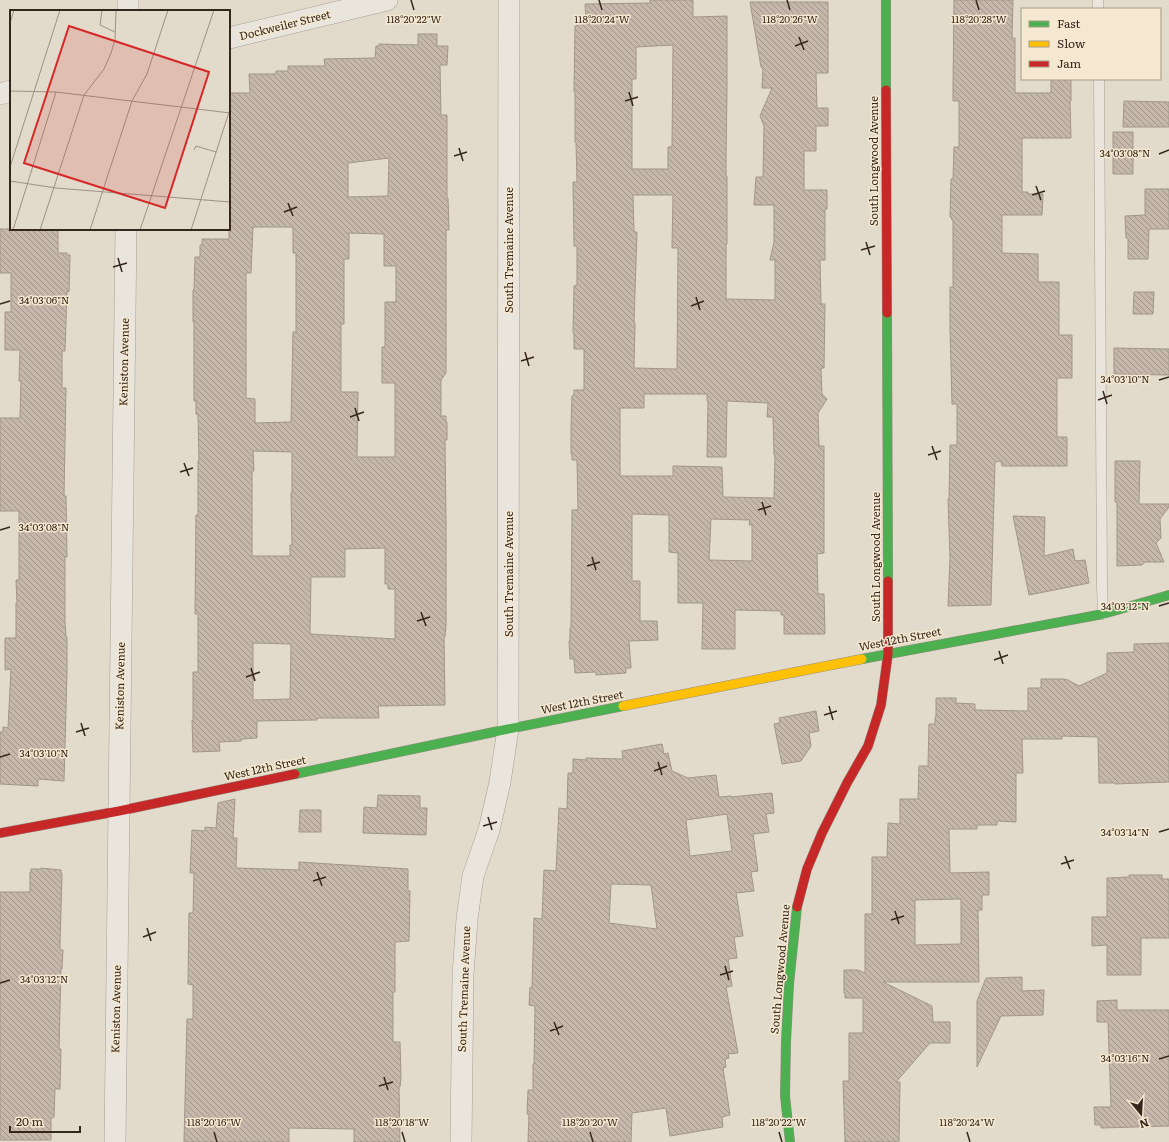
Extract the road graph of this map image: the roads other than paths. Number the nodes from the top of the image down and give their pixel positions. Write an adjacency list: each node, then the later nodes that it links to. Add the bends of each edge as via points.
1 (387, 0): 4 (street, Dockweiler Street)
2 (509, 0): 12 (street, South Tremaine Avenue)
3 (886, 0): 11 (street, South Longwood Avenue)
4 (230, 38)
5 (1099, 80): 10 (lane)
6 (10, 91): 7 (street)
7 (0, 94)
8 (126, 230): 13 (street, Keniston Avenue)
9 (1169, 595): 10 (street, West 12th Street)
10 (1103, 614): 11 (street, West 12th Street)
11 (888, 654): 12 (street, West 12th Street); 17 (street, South Longwood Avenue, via 881,705 868,746 822,834 807,869 797,904 786,1042 785,1096)
12 (508, 729): 13 (street, West 12th Street); 16 (street, South Tremaine Avenue, via 500,782 489,830 473,876 467,918 463,975)
13 (119, 811): 14 (street, West 12th Street); 15 (street, Keniston Avenue)
14 (0, 833)
15 (115, 1142)
16 (461, 1142)
17 (790, 1142)

